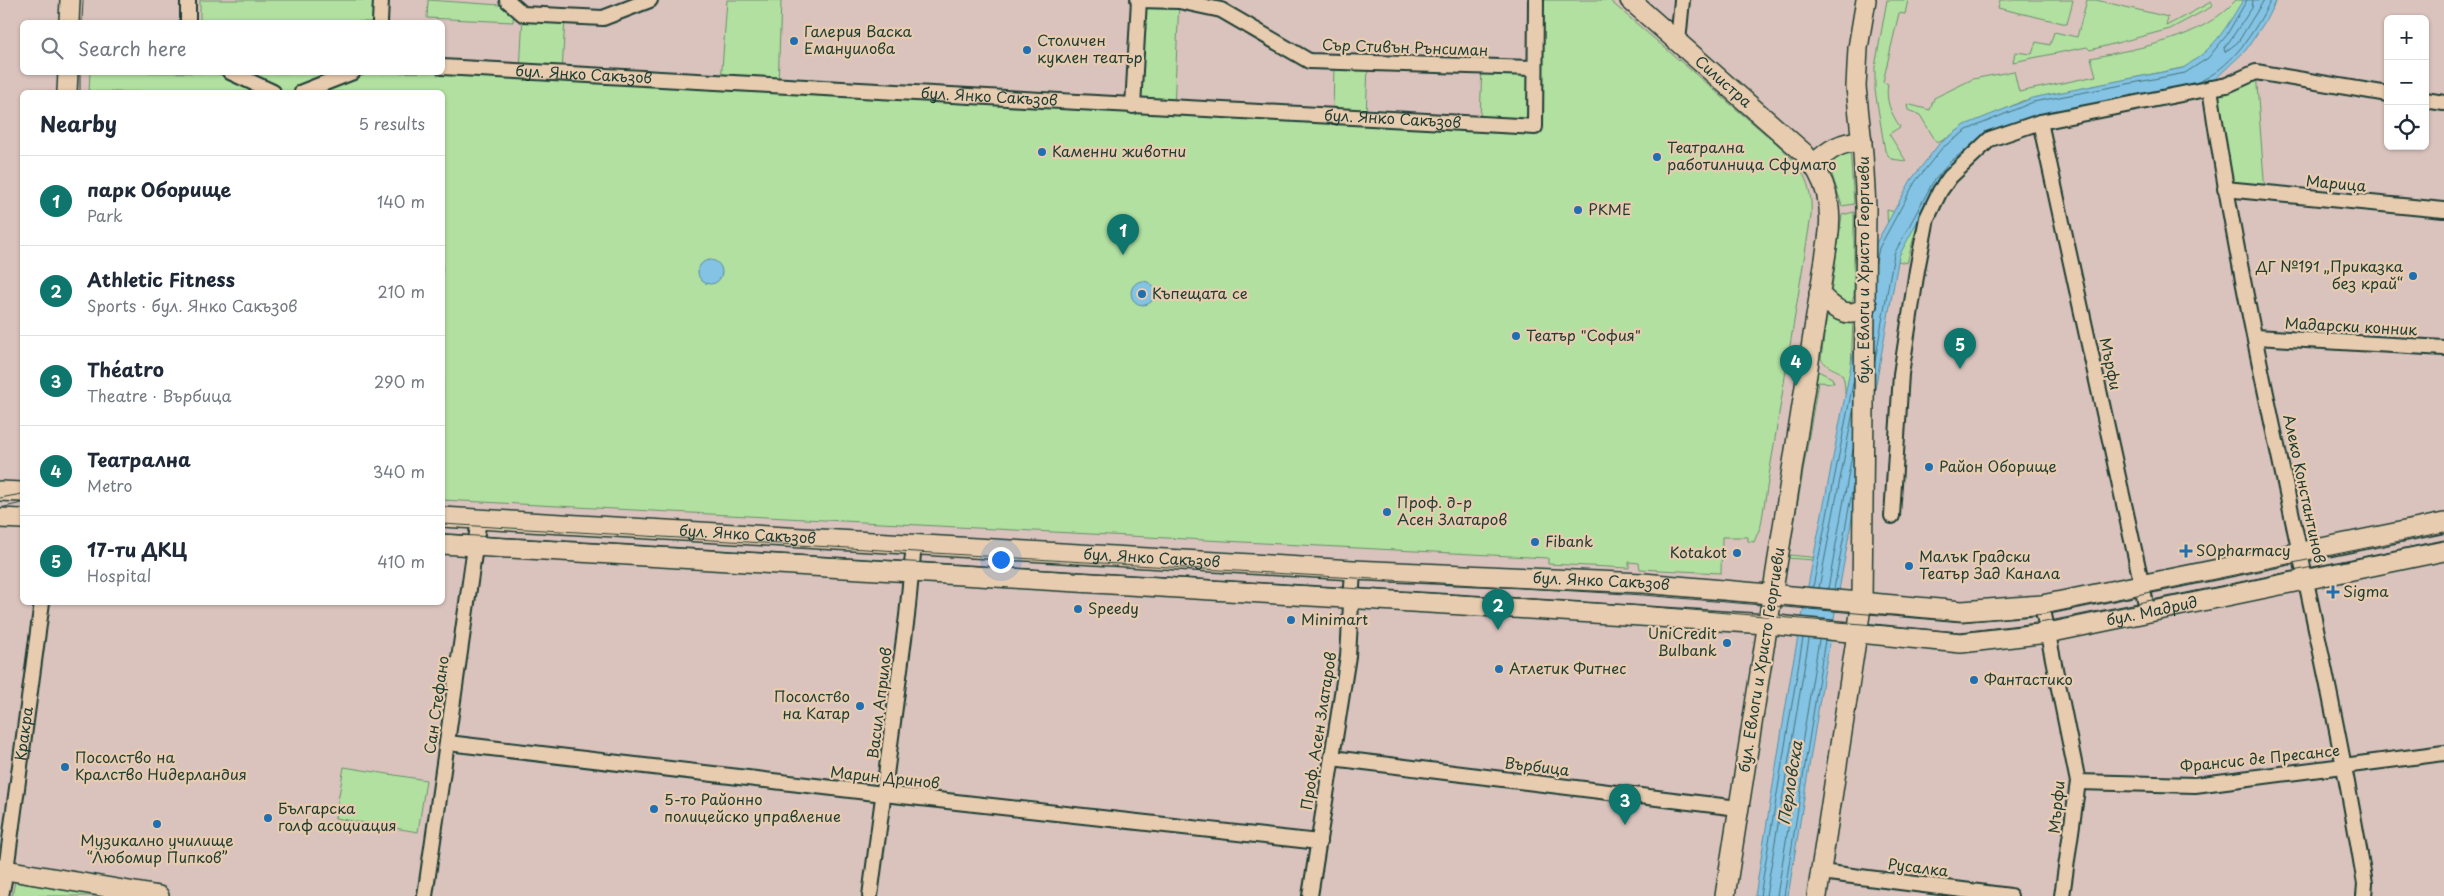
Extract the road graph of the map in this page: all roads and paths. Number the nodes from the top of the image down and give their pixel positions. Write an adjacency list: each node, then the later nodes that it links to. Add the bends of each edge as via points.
1 (70, 0): 11 (main road)
2 (188, 0): 12 (street)
3 (381, 0): 13 (street)
4 (507, 0): 5 (street, via 523,14 603,18)
5 (650, 0)
6 (1139, 0): 16 (street, Сър Стивън Рънсиман, via 1178,1 1221,10 1309,61); 27 (street)
7 (1536, 0): 16 (street)
8 (1630, 0): 14 (main road, Силистра)
9 (1682, 0): 14 (street)
10 (1866, 0): 29 (main road, via 1856,87)
11 (69, 20)
12 (188, 20)
13 (380, 20)
14 (1678, 42): 30 (main road, Силистра)
15 (445, 67): 27 (street, бул. Янко Сакъзов)
16 (1535, 68): 27 (street, бул. Янко Сакъзов, via 1535,127)
17 (68, 75): 21 (main road)
18 (236, 75): 22 (street)
19 (345, 75): 23 (street)
20 (2210, 88): 24 (street, via 2228,85 2256,72); 28 (street); 31 (street, Алеко Константинов)
21 (67, 90)
22 (269, 90)
23 (307, 90)
24 (2384, 93)
25 (2429, 101): 26 (street)
26 (2444, 103)
27 (1134, 106)
28 (2040, 122): 39 (street, via 1990,139 1950,177 1927,218 1901,374); 53 (street, Мърфи)
29 (1862, 141): 30 (main road, бул. Евлоги и Христо Георгиеви, via 1840,144 1828,150); 34 (main road, бул. Евлоги и Христо Георгиеви)
30 (1814, 164): 33 (main road, бул. Евлоги и Христо Георгиеви, via 1824,183 1830,212)
31 (2225, 190): 32 (street, Марица); 35 (street, Алеко Константинов)
32 (2444, 210)
33 (1819, 293): 34 (main road, via 1831,307 1844,313 1857,312); 54 (main road, бул. Евлоги и Христо Георгиеви)
34 (1866, 305): 56 (main road, бул. Евлоги и Христо Георгиеви)
35 (2256, 338): 36 (street, Мадарски конник); 49 (street, Алеко Константинов)
36 (2444, 348)
37 (0, 491): 38 (main road)
38 (20, 492)
39 (1892, 516)
40 (445, 517): 43 (main road, бул. Янко Сакъзов)
41 (0, 518): 42 (main road)
42 (20, 519)
43 (479, 519): 46 (main road, бул. Янко Сакъзов); 47 (street, Сан Стефано)
44 (2444, 523): 49 (main road, бул. Мадрид)
45 (445, 544): 47 (main road, бул. Янко Сакъзов)
46 (914, 544): 50 (main road, бул. Янко Сакъзов); 51 (street, Васил Априлов)
47 (476, 546): 51 (main road, бул. Янко Сакъзов); 63 (street, Сан Стефано)
48 (2444, 551): 52 (main road, бул. Мадрид)
49 (2301, 552): 52 (street, Алеко Константинов); 53 (main road, бул. Мадрид)
50 (1353, 570): 54 (main road, бул. Янко Сакъзов); 55 (street, Проф. Асен Златаров)
51 (912, 572): 55 (main road, бул. Янко Сакъзов); 68 (street, Васил Априлов)
52 (2306, 579): 59 (main road, бул. Мадрид); 66 (street, Алеко Константинов)
53 (2142, 585): 58 (main road, бул. Мадрид); 59 (street, Мърфи)
54 (1772, 593): 56 (main road, бул. Янко Сакъзов); 60 (main road, бул. Евлоги и Христо Георгиеви)
55 (1351, 598): 60 (main road, бул. Янко Сакъзов); 65 (street, Проф. Асен Златаров, via 1348,656)
56 (1862, 601): 58 (main road, бул. Мадрид, via 1962,611); 62 (main road, бул. Евлоги и Христо Георгиеви)
57 (42, 605): 71 (street, Кракра)
58 (2042, 605): 61 (street, Мърфи)
59 (2148, 612): 61 (main road, бул. Мадрид)
60 (1767, 624): 62 (main road, бул. Янко Сакъзов); 69 (main road, бул. Евлоги и Христо Георгиеви)
61 (2048, 633): 62 (main road, бул. Мадрид, via 1961,643); 67 (street, Мърфи)
62 (1857, 634): 72 (main road, бул. Евлоги и Христо Георгиеви)
63 (448, 743): 68 (street, Марин Дринов); 75 (street, Сан Стефано)
64 (2444, 753): 66 (street, Франсис де Пресансе)
65 (1332, 758): 69 (street, Върбица); 70 (street, Проф. Асен Златаров)
66 (2345, 765): 67 (street, Франсис де Пресансе, via 2195,785); 82 (street, Алеко Константинов, via 2365,884)
67 (2078, 782): 81 (street, Мърфи)
68 (884, 794): 70 (street, Марин Дринов); 76 (street, Васил Априлов)
69 (1738, 808): 78 (main road, бул. Евлоги и Христо Георгиеви)
70 (1319, 842): 77 (street, Проф. Асен Златаров)
71 (3, 869): 73 (street, Кракра); 74 (main road)
72 (1821, 872): 79 (main road, бул. Евлоги и Христо Георгиеви); 80 (street, Русалка)
73 (1, 896)
74 (159, 896)
75 (425, 896)
76 (870, 896)
77 (1310, 896)
78 (1725, 896)
79 (1817, 896)
80 (2010, 896)
81 (2062, 896)
82 (2364, 896)

